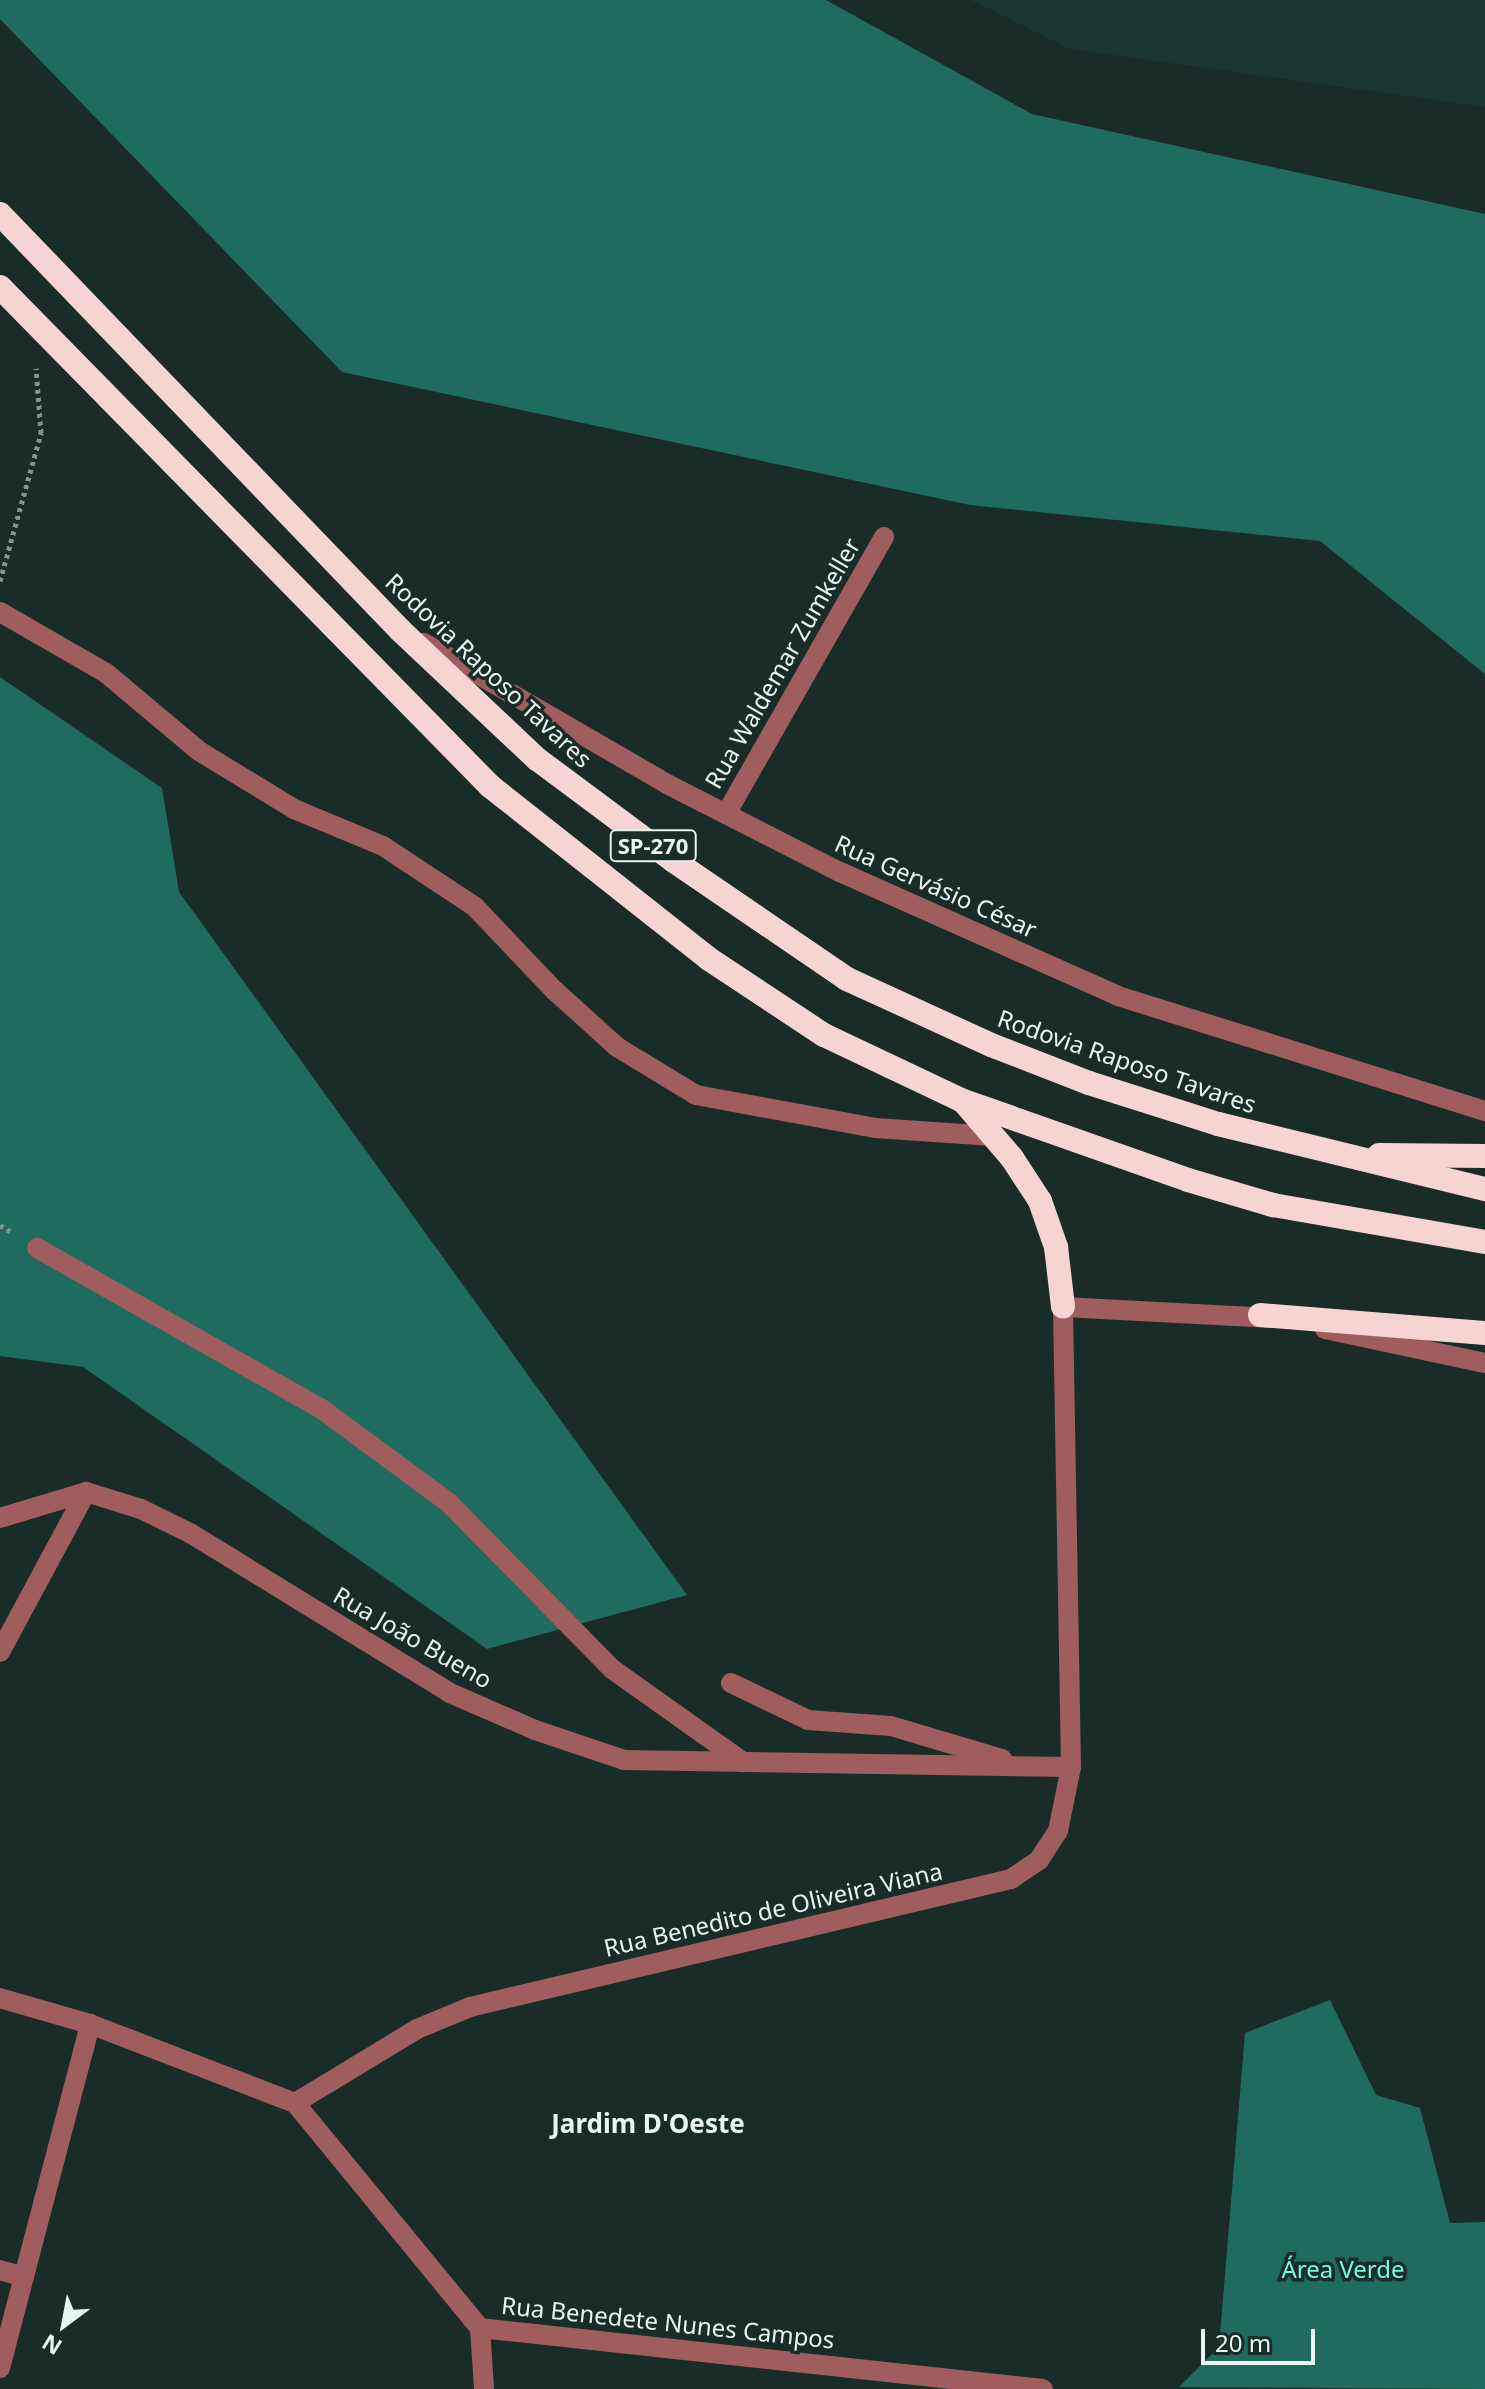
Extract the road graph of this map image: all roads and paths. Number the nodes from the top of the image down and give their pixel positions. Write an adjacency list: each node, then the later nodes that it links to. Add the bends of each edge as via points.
1 (0, 214): 7 (highway, Rodovia Raposo Tavares / SP-270)
2 (0, 287): 9 (highway, SP-270, via 490,786 709,959 824,1035)
3 (35, 361): 5 (path, via 41,433)
4 (884, 537): 8 (street, Rua Waldemar Zumkeller)
5 (0, 581)
6 (0, 612): 11 (street, via 106,673 199,751 294,809 383,846 475,907 617,1047 696,1095 875,1128)
7 (400, 630): 8 (street, Rua Gervásio César); 12 (highway, Rodovia Raposo Tavares / SP-270, via 537,759 847,979 1089,1083)
8 (726, 814): 10 (street, Rua Gervásio César, via 840,872 1118,996)
9 (961, 1100): 11 (highway); 15 (highway, SP-270, via 1273,1205)
10 (1485, 1111)
11 (993, 1136): 17 (highway, via 1040,1201 1056,1247)
12 (1333, 1155): 13 (highway); 14 (highway, Rodovia Raposo Tavares / SP-270)
13 (1485, 1156)
14 (1485, 1189)
15 (1485, 1242)
16 (37, 1248): 25 (street, via 323,1410 449,1503 612,1669)
17 (1063, 1307): 18 (street); 27 (street, Rua Benedito de Oliveira Viana)
18 (1260, 1315): 19 (highway); 20 (street)
19 (1485, 1333)
20 (1485, 1363)
21 (86, 1492): 22 (street); 23 (street); 25 (street, Rua João Bueno, via 141,1509 190,1533 450,1693 535,1730 624,1760)
22 (0, 1518)
23 (0, 1652)
24 (731, 1683): 26 (street, via 808,1720 891,1726)
25 (743, 1762): 26 (street, Rua João Bueno)
26 (1027, 1766): 27 (street, Rua João Bueno)
27 (1071, 1767): 30 (street, Rua Benedito de Oliveira Viana, via 1058,1831 1039,1860 1011,1879 470,2007 417,2029)
28 (0, 1998): 29 (street)
29 (90, 2024): 30 (street); 32 (street)
30 (295, 2103): 33 (street, Rua Benedete Nunes Campos)
31 (0, 2270): 32 (street)
32 (24, 2277): 34 (street)
33 (480, 2328): 35 (street); 36 (street, Rua Benedete Nunes Campos)
34 (0, 2368)
35 (484, 2389)
36 (1043, 2389)

